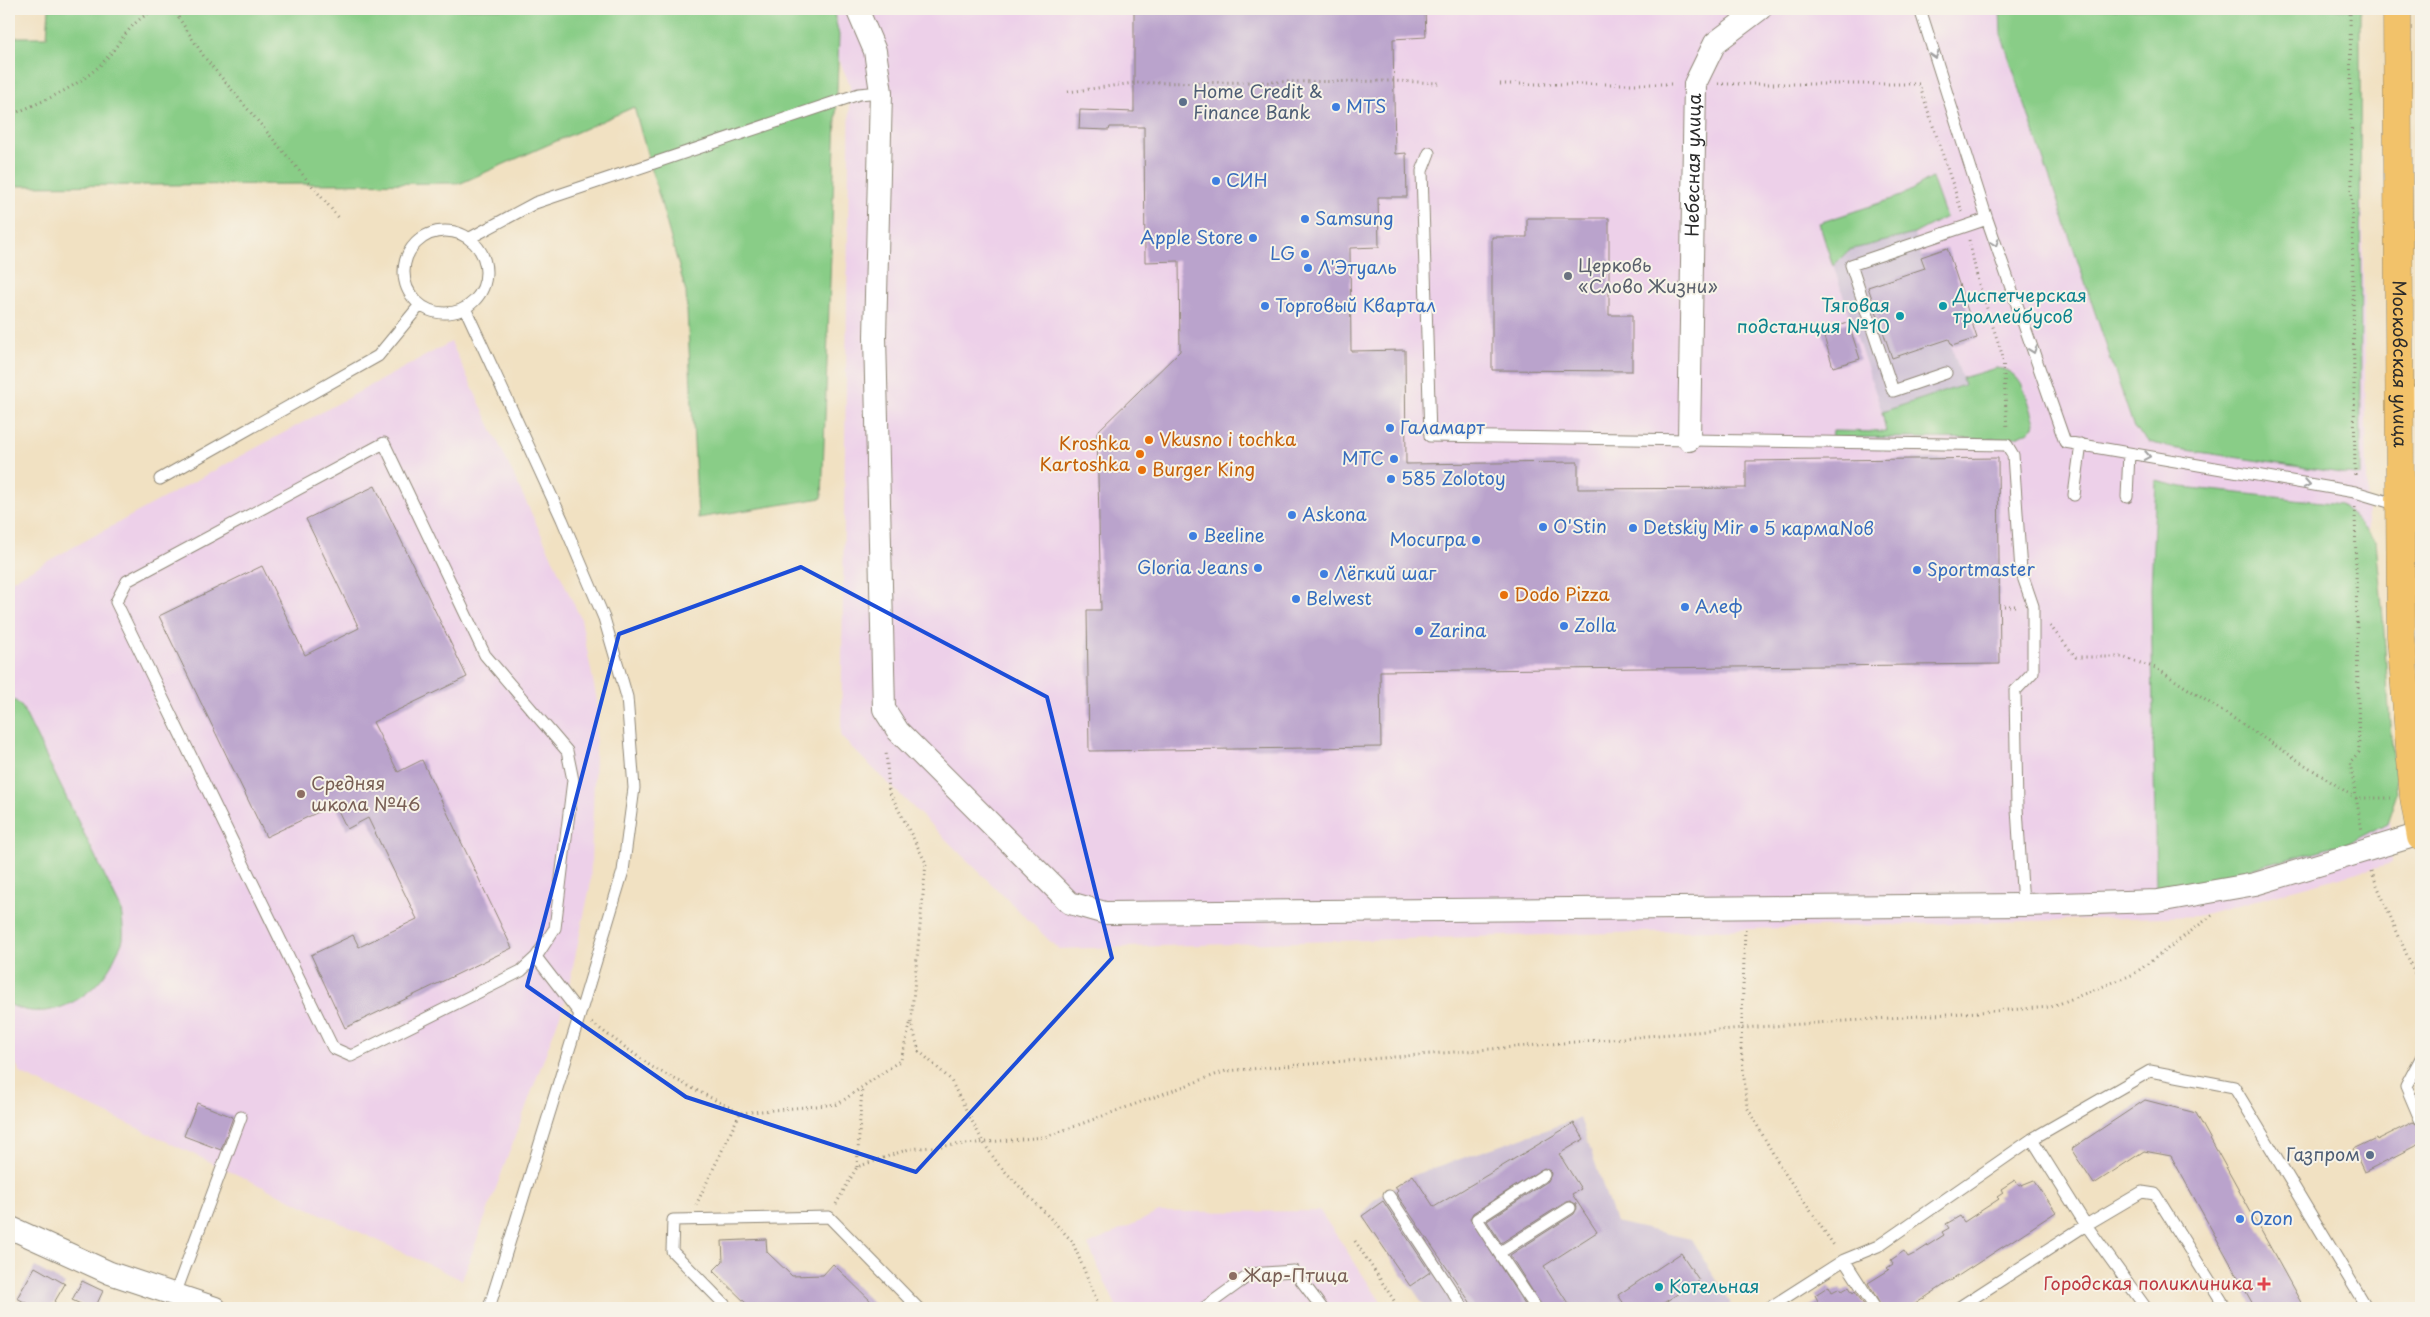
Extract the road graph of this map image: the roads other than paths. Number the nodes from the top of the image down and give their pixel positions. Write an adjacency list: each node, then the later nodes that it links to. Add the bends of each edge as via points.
1 (857, 9): 5 (street, via 875,51)
2 (1760, 9): 13 (street, Небесная улица, via 1714,43 1695,84)
3 (1920, 9): 7 (lane, one-way to 7)
4 (2397, 9): 12 (main road, Московская улица)
5 (881, 92): 8 (lane, via 859,94 535,203); 21 (street, via 875,337 884,709 898,731 1070,903 1105,913)
6 (1428, 153): 13 (lane, via 1422,171 1430,436)
7 (1987, 219): 11 (lane, via 1851,266 1893,391); 14 (lane, one-way to 14, via 2065,442)
8 (470, 238): 9 (lane, via 460,232 442,230 425,235 416,242 404,263 404,275 406,286); 10 (lane, via 478,247 487,269 482,291)
9 (420, 305): 10 (lane, via 442,313); 16 (lane, via 378,356)
10 (465, 308): 23 (lane, via 600,609 627,697 634,788 622,871)
11 (1946, 373)
12 (2410, 399): 19 (main road, Московская улица)
13 (1689, 440): 21 (lane, via 2007,444 2013,455 2020,571 2033,606 2033,672 2015,692)
14 (2081, 444): 15 (lane); 17 (lane)
15 (2129, 452): 18 (lane); 19 (lane, one-way to 19, via 2355,492)
16 (160, 479)
17 (2074, 495)
18 (2127, 497)
19 (2401, 506): 20 (main road, Московская улица, via 2401,636 2414,798)
20 (2421, 835): 21 (street, via 2245,886 2158,901)
21 (2023, 905)
22 (536, 957): 22 (lane, via 555,928 573,780 567,751 485,655 384,443 127,581 116,602 333,1048 351,1056 521,971); 23 (lane)
23 (580, 1014): 37 (lane)
24 (2421, 1058): 26 (lane, via 2406,1086)
25 (241, 1118): 35 (lane)
26 (2420, 1119)
27 (2032, 1139): 31 (lane); 34 (lane, via 1878,1246); 49 (lane, via 2150,1071 2234,1087)
28 (1544, 1175): 33 (lane, via 1476,1219)
29 (1390, 1196): 42 (lane)
30 (1570, 1208): 33 (lane)
31 (2086, 1226): 46 (lane); 47 (lane); 48 (lane, via 2142,1192 2155,1194)
32 (9, 1227): 36 (street, via 110,1273)
33 (1499, 1253): 43 (lane)
34 (1844, 1260): 44 (lane); 45 (lane)
35 (177, 1288)
36 (215, 1308)
37 (488, 1308)
38 (728, 1308): 39 (lane, via 672,1251 673,1220 829,1217)
39 (918, 1308)
40 (1204, 1308): 41 (lane, via 1251,1274 1294,1271)
41 (1322, 1308)
42 (1463, 1308)
43 (1536, 1308)
44 (1770, 1308)
45 (1875, 1308)
46 (1958, 1308)
47 (2146, 1308)
48 (2226, 1308)
49 (2367, 1308)

